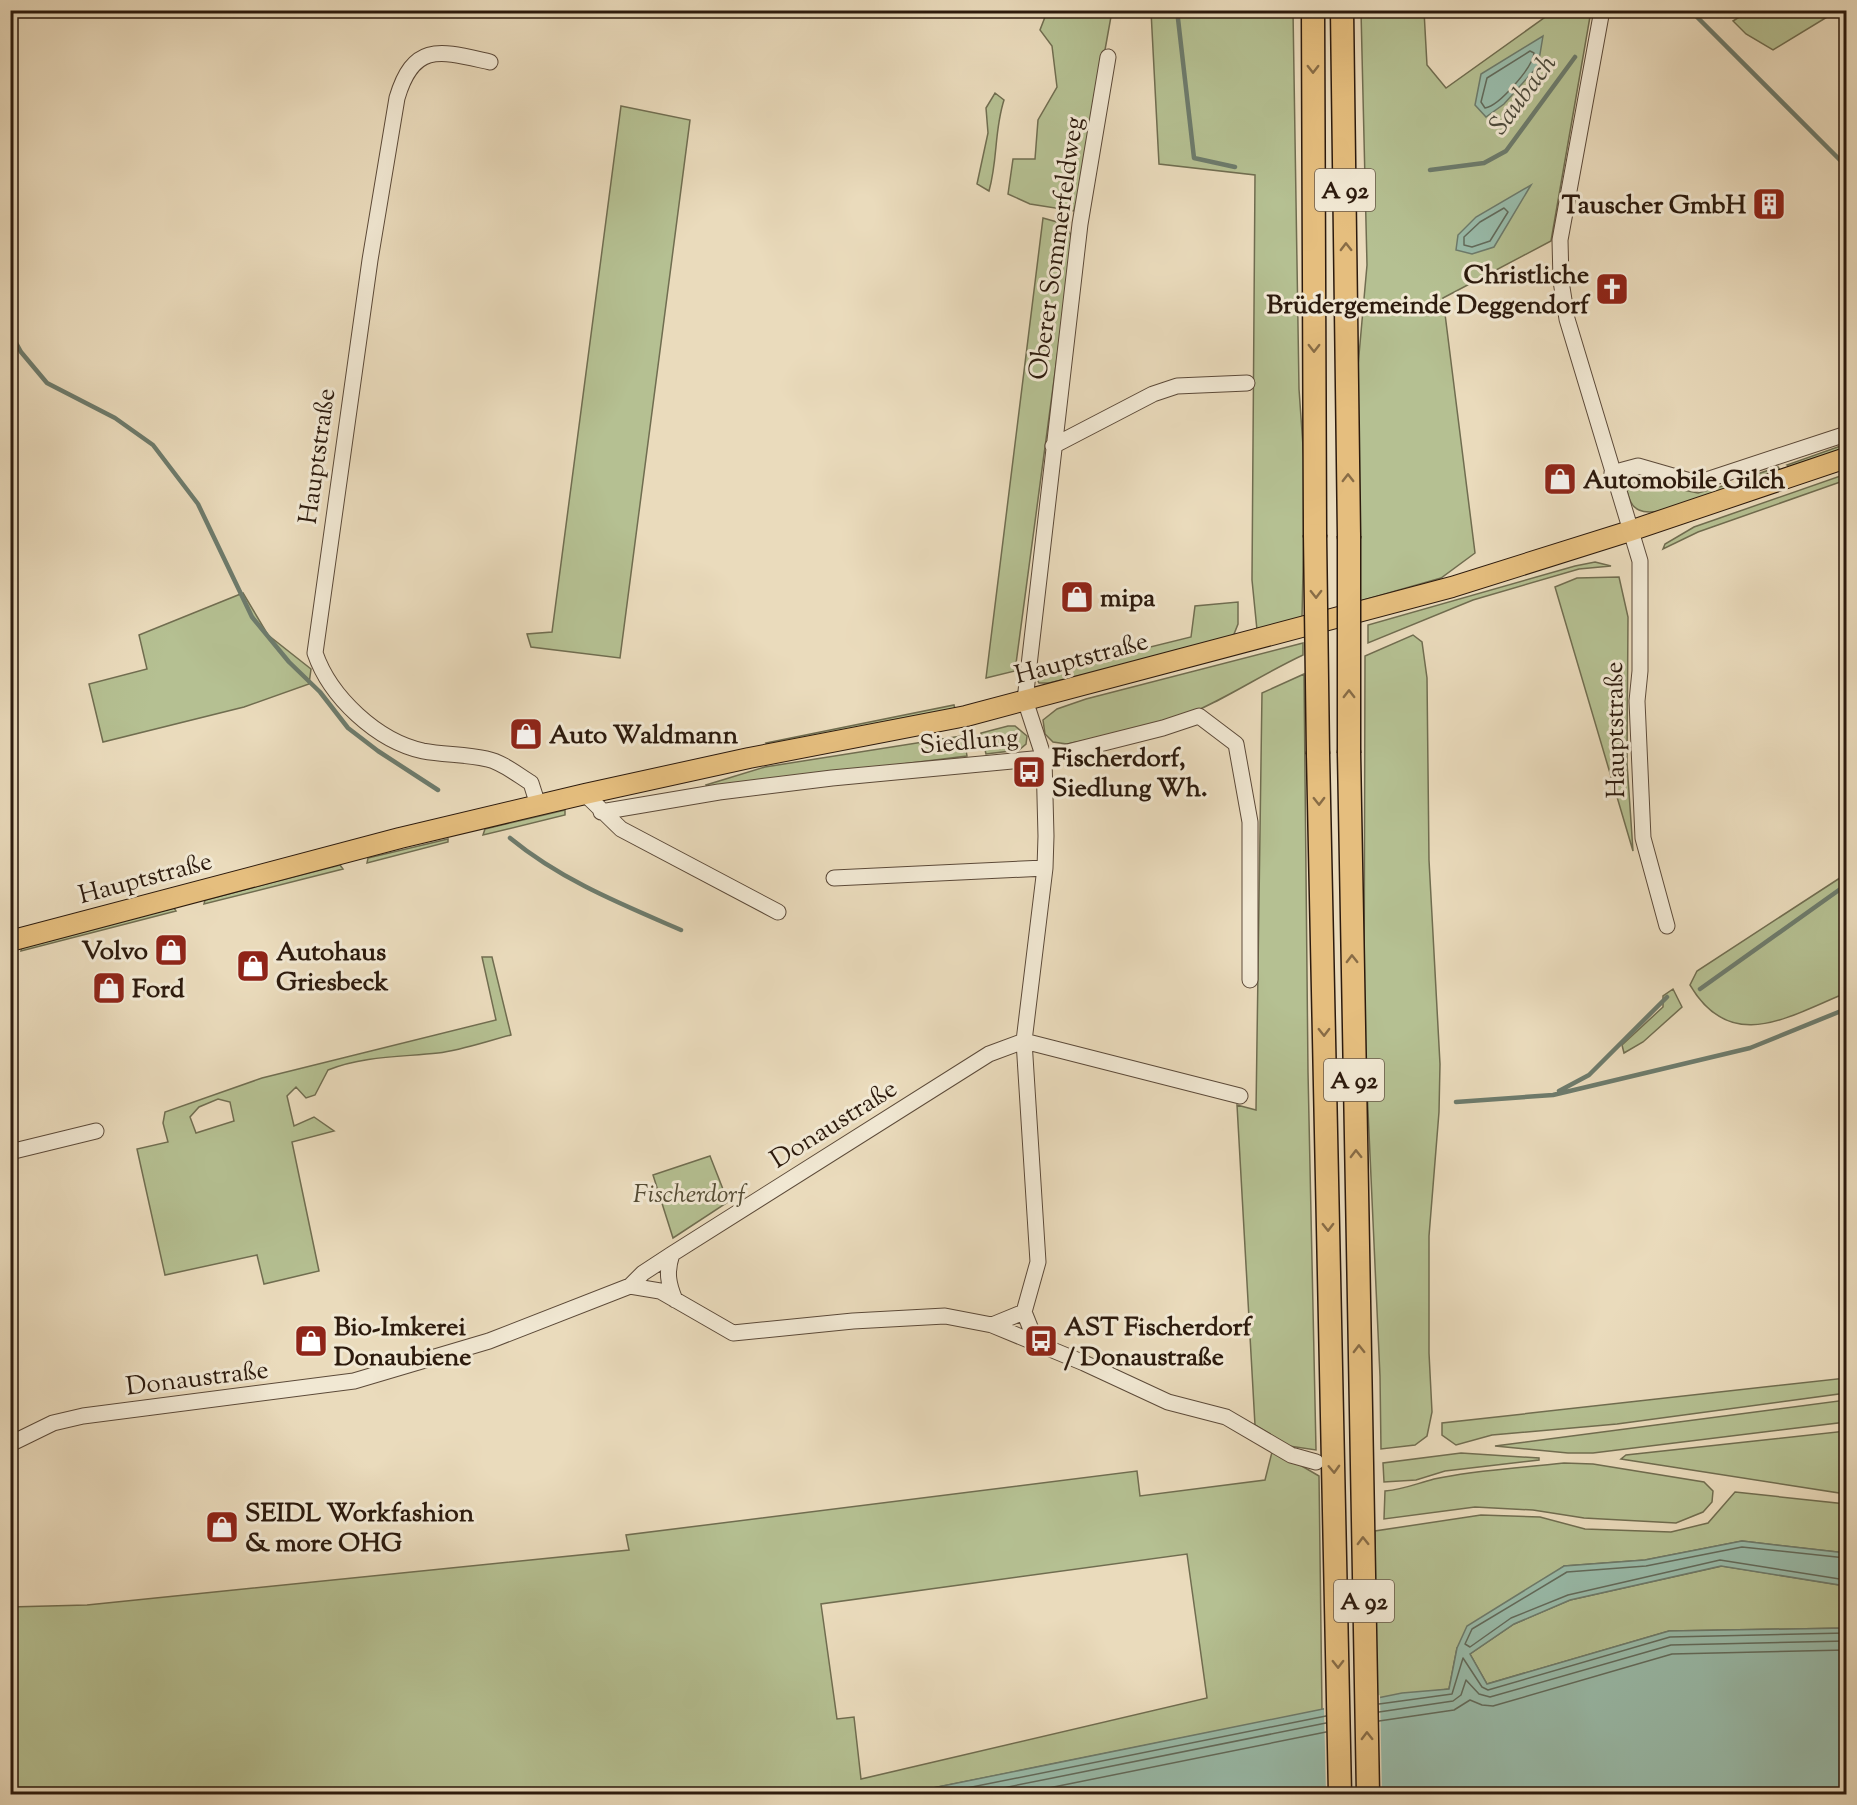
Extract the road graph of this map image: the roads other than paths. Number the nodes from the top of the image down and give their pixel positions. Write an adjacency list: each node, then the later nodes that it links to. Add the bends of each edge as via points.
1 (1313, 10): 35 (highway, A 92, one-way to 35, bridge, via 1318,754)
2 (1342, 10): 36 (highway, A 92, one-way to 2, bridge, via 1349,753)
3 (1602, 10): 10 (street, via 1560,240 1567,319)
4 (1108, 57): 8 (street, Oberer Sommerfeldweg, via 1080,225)
5 (490, 62): 15 (street, Hauptstraße, via 445,52 429,54 411,66 397,98 370,260 315,653 322,673 351,708 391,740 422,751 489,759 531,783)
6 (1247, 383): 8 (street, via 1177,386 1153,394)
7 (1846, 434): 10 (street, via 1697,483 1638,466)
8 (1053, 446): 12 (street, Oberer Sommerfeldweg)
9 (1846, 458): 11 (main road, Hauptstraße)
10 (1612, 473): 11 (street)
11 (1630, 531): 12 (main road, Hauptstraße, via 1407,600); 20 (street, Hauptstraße, via 1640,561 1640,671 1636,701 1643,838)
12 (1025, 700): 13 (street); 14 (main road, Hauptstraße, via 966,716)
13 (1044, 758): 16 (street, Siedlung, via 821,779); 17 (street, Siedlung); 22 (street, Siedlung, via 1199,716 1236,744 1250,822)
14 (585, 794): 15 (main road, Hauptstraße); 16 (street)
15 (538, 805): 21 (main road, Hauptstraße)
16 (601, 812): 19 (street, via 621,829)
17 (1044, 868): 18 (street); 23 (street, Siedlung)
18 (834, 878)
19 (778, 912)
20 (1667, 926)
21 (10, 941)
22 (1250, 980)
23 (1024, 1041): 24 (street); 27 (street, Donaustraße, via 989,1053); 30 (street, via 1038,1262)
24 (1240, 1096)
25 (96, 1131): 26 (street)
26 (10, 1152)
27 (672, 1254): 28 (street, Donaustraße); 29 (street, via 667,1268 668,1285)
28 (630, 1286): 29 (street, via 660,1291); 33 (street, Donaustraße, via 489,1341 354,1381 83,1416 53,1423)
29 (675, 1300): 31 (street, via 734,1333 945,1316)
30 (1024, 1312): 31 (street); 32 (street)
31 (992, 1324): 32 (street)
32 (1036, 1342): 34 (street, via 1168,1402 1226,1417 1291,1455)
33 (10, 1444)
34 (1316, 1462)
35 (1340, 1794)
36 (1368, 1794)

